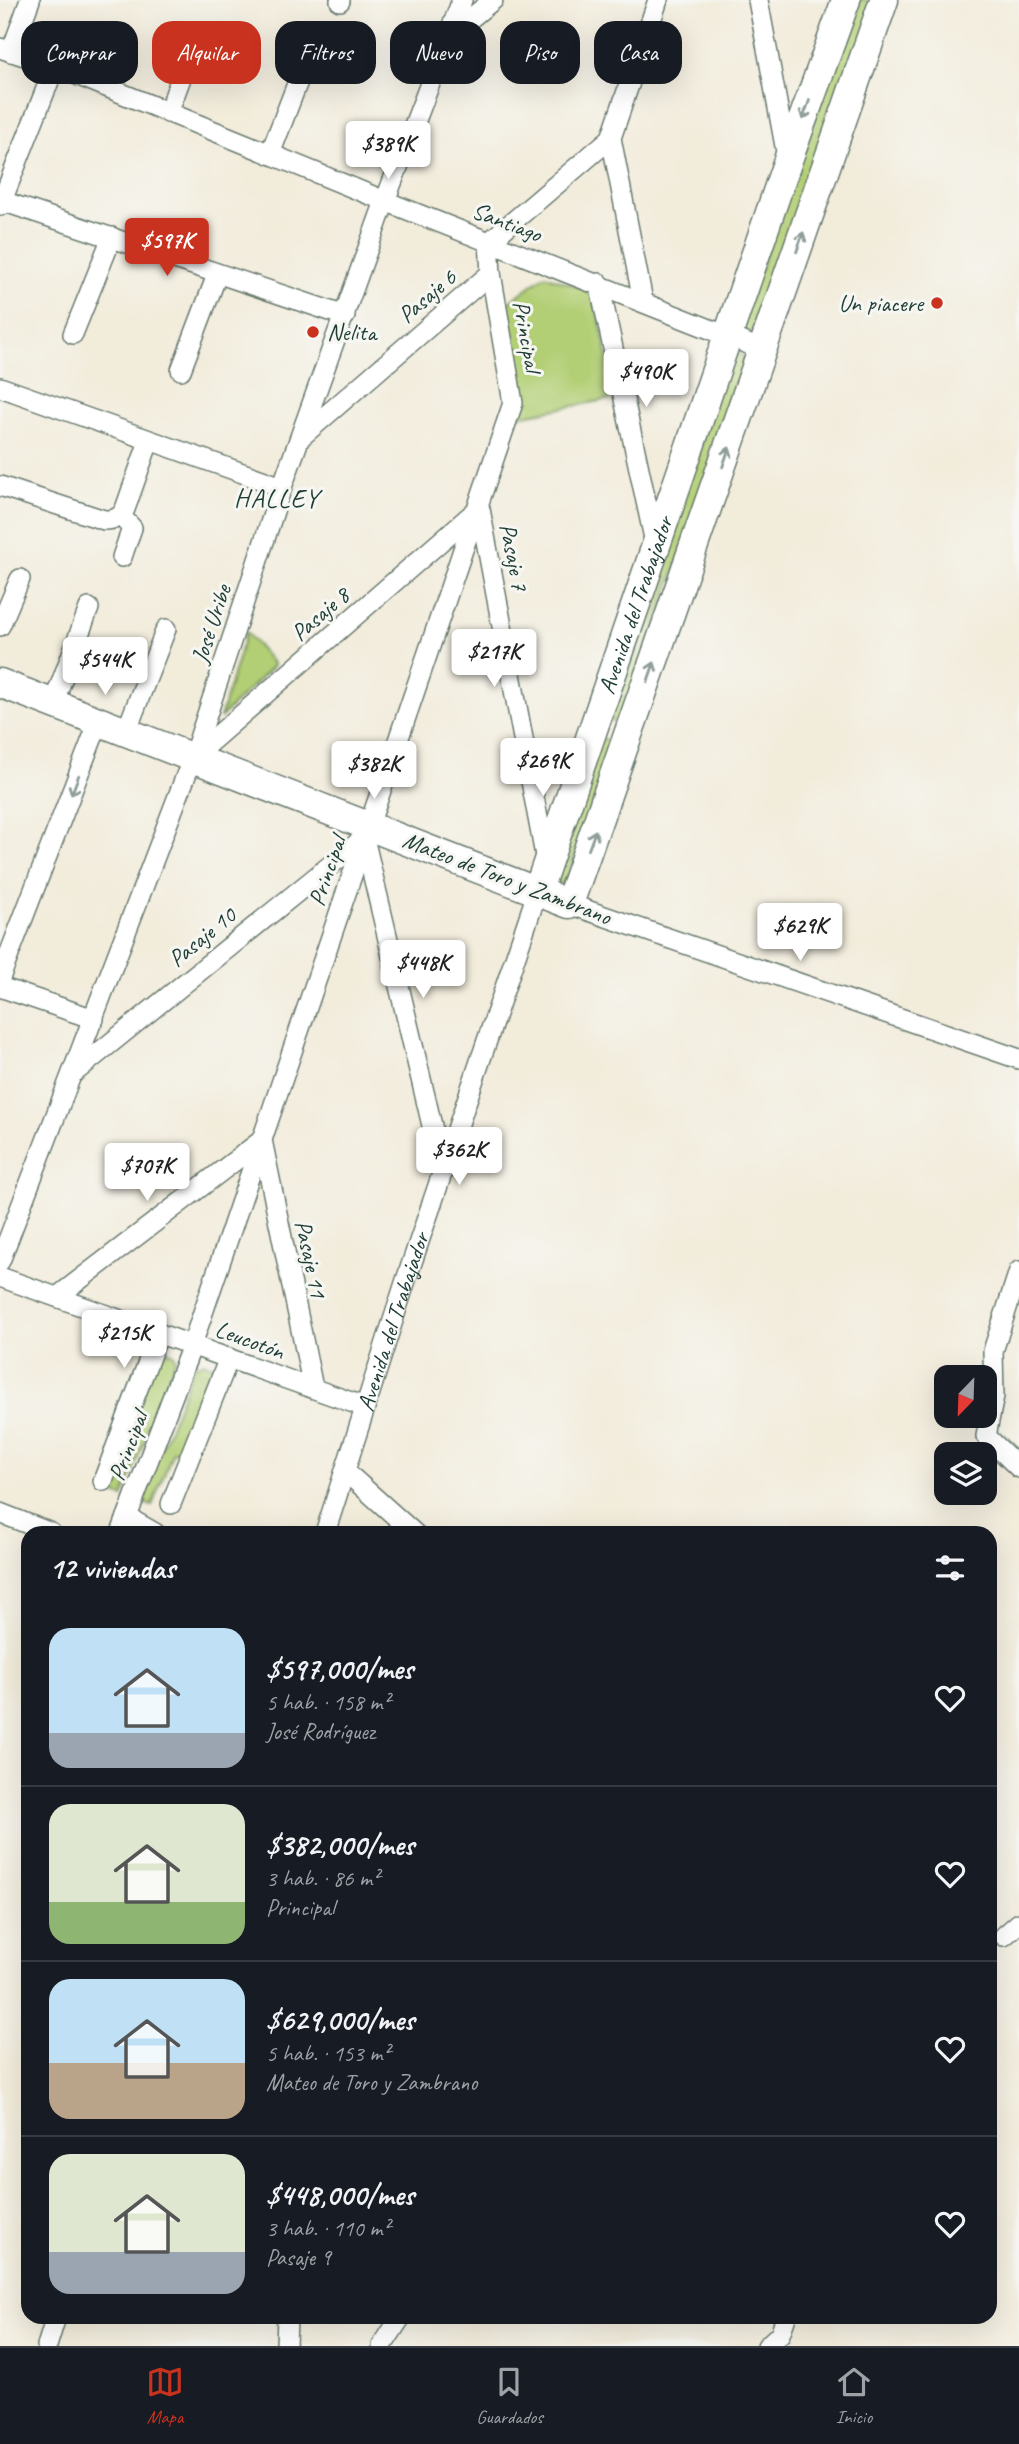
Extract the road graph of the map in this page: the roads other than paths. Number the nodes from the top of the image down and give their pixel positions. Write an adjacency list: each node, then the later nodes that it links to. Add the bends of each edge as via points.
1 (30, 0): 10 (street)
2 (462, 0): 8 (street, José Uribe)
3 (493, 0): 9 (street)
4 (658, 0): 17 (street)
5 (758, 0): 19 (street)
6 (846, 0): 19 (street, Avenida del Trabajador, one-way to 19)
7 (884, 0): 31 (street, Avenida del Trabajador, one-way to 7)
8 (454, 21)
9 (468, 21)
10 (5, 50)
11 (48, 84): 21 (street)
12 (98, 84): 16 (street, Santiago)
13 (179, 84): 16 (street)
14 (297, 84): 18 (street)
15 (430, 84): 20 (street, José Uribe)
16 (168, 113): 18 (street, Santiago)
17 (611, 138): 23 (street); 27 (street)
18 (270, 153): 20 (street, Santiago)
19 (788, 160): 30 (street, Avenida del Trabajador)
20 (384, 201): 23 (street, Santiago); 28 (street, José Uribe)
21 (1, 203): 22 (street)
22 (112, 237): 25 (street); 29 (street)
23 (489, 242): 24 (street, Principal); 26 (street, Santiago)
24 (491, 273): 34 (street, Pasaje 6); 38 (street, Principal, via 513,403)
25 (217, 275): 28 (street); 32 (street)
26 (599, 283): 27 (street, Santiago); 40 (street)
27 (643, 301): 30 (street, Santiago)
28 (345, 316): 34 (street, José Uribe)
29 (73, 334)
30 (727, 335): 31 (street, Santiago); 40 (street, Avenida del Trabajador)
31 (763, 350): 51 (street, Avenida del Trabajador, one-way to 31)
32 (181, 370)
33 (0, 387): 35 (street)
34 (300, 438): 37 (street, José Uribe)
35 (149, 441): 37 (street); 39 (street)
36 (0, 486): 39 (street, via 104,520)
37 (282, 487): 52 (street, José Uribe)
38 (480, 508): 52 (street, Pasaje 8); 53 (street, Principal); 54 (street, Pasaje 7)
39 (121, 516): 41 (street, via 132,528)
40 (655, 544): 49 (street, Avenida del Trabajador)
41 (122, 557)
42 (20, 579): 44 (street)
43 (89, 608): 47 (street)
44 (0, 626)
45 (166, 629): 50 (street)
46 (0, 683): 47 (street, Mateo de Toro y Zambrano)
47 (53, 704): 48 (street, Mateo de Toro y Zambrano)
48 (99, 721): 50 (street, Mateo de Toro y Zambrano); 57 (street, one-way to 57)
49 (596, 723): 51 (street); 54 (street, Avenida del Trabajador)
50 (126, 732): 52 (street, Mateo de Toro y Zambrano)
51 (629, 736): 56 (street, Avenida del Trabajador, one-way to 51)
52 (193, 758): 53 (street, Mateo de Toro y Zambrano); 59 (street, José Uribe)
53 (366, 831): 55 (street, Mateo de Toro y Zambrano); 61 (street, Pasaje 10); 62 (street, Principal); 63 (street)
54 (547, 863): 55 (street, Avenida del Trabajador)
55 (538, 890): 56 (street, Mateo de Toro y Zambrano); 63 (street, Avenida del Trabajador)
56 (569, 904): 60 (street, Mateo de Toro y Zambrano)
57 (0, 978)
58 (0, 987): 59 (street)
59 (94, 1019): 61 (street, José Uribe)
60 (1019, 1059)
61 (71, 1075): 64 (street, José Uribe)
62 (262, 1140): 67 (street); 69 (street, Principal); 71 (street, Pasaje 11)
63 (443, 1172): 72 (street, Avenida del Trabajador)
64 (0, 1261)
65 (1019, 1271): 73 (street, via 993,1351 994,1396 986,1436)
66 (0, 1277): 67 (street, Leucotón)
67 (57, 1297): 68 (street, Leucotón)
68 (159, 1334): 69 (street, Leucotón); 75 (street, Principal)
69 (192, 1345): 70 (street, Leucotón); 78 (street, Principal)
70 (229, 1358): 71 (street, Leucotón); 76 (street)
71 (313, 1388): 72 (street, Leucotón)
72 (365, 1407): 74 (street, Avenida del Trabajador)
73 (1019, 1468)
74 (346, 1472): 81 (street, Avenida del Trabajador); 82 (street)
75 (103, 1481)
76 (171, 1504)
77 (0, 1513): 79 (street)
78 (127, 1517): 80 (street)
79 (33, 1526)
80 (143, 1526)
81 (327, 1526)
82 (406, 1526)
83 (1019, 1923): 84 (street)
84 (1004, 1936)
85 (54, 2324): 88 (street)
86 (288, 2324): 89 (street)
87 (396, 2324): 90 (street)
88 (47, 2346)
89 (286, 2346)
90 (382, 2346)

